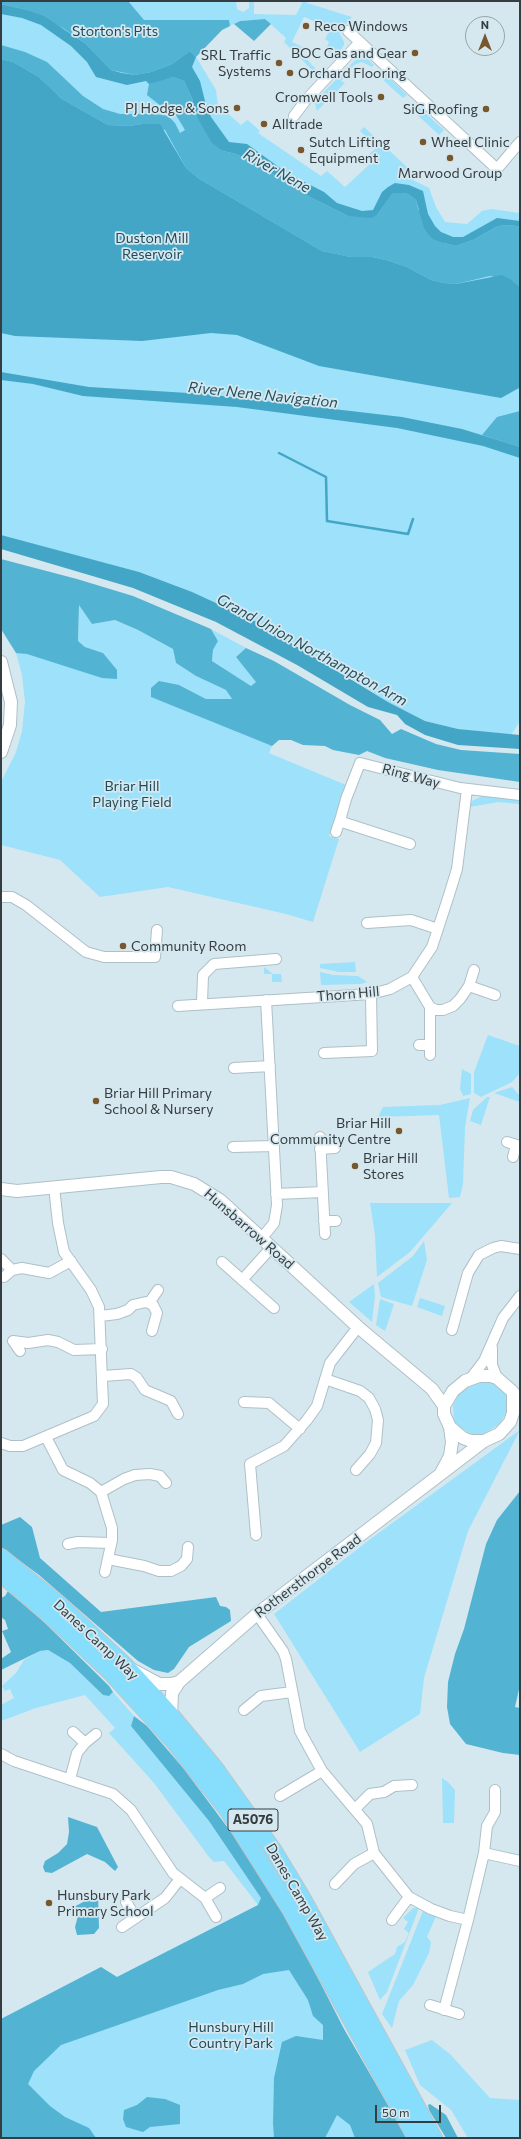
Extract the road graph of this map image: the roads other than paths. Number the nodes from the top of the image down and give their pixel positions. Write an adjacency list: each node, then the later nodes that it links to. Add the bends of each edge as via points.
1 (348, 31): 2 (street)
2 (360, 42): 3 (street); 4 (street, via 497,169)
3 (294, 116)
4 (520, 142)
5 (1, 662): 6 (street, via 10,702 10,725)
6 (2, 747)
7 (468, 789): 8 (street, Ring Way); 9 (street, Ring Way, via 360,763); 14 (street, Thorn Hill, via 456,872)
8 (520, 795)
9 (341, 818): 10 (street, Ring Way); 11 (street, via 342,822)
10 (336, 832)
11 (410, 844)
12 (1, 897): 15 (street, via 12,897 26,905 86,952 104,957 155,957)
13 (367, 922): 14 (street, via 411,920)
14 (438, 929): 18 (street, Thorn Hill, via 428,956)
15 (157, 930)
16 (276, 959): 23 (street, via 214,964 203,976)
17 (474, 970): 19 (street)
18 (412, 977): 20 (street, Thorn Hill, via 390,989); 25 (street)
19 (469, 986): 21 (street); 25 (street, via 452,1006 443,1010)
20 (370, 994): 22 (street, Thorn Hill); 27 (street, via 372,1051)
21 (495, 995)
22 (266, 1000): 23 (street, Thorn Hill); 28 (street)
23 (202, 1004): 24 (street, Thorn Hill)
24 (178, 1006)
25 (430, 1007): 26 (street, via 430,1050)
26 (419, 1045)
27 (324, 1053)
28 (270, 1066): 29 (street); 32 (street)
29 (234, 1068)
30 (320, 1137): 34 (street)
31 (514, 1145): 36 (street)
32 (274, 1146): 33 (street); 40 (street)
33 (233, 1148)
34 (320, 1148): 35 (street); 39 (street)
35 (335, 1148)
36 (513, 1157)
37 (54, 1187): 38 (street, Hunsbarrow Road, via 17,1191); 44 (street, Hunsbarrow Road, via 148,1177 184,1180 220,1200); 48 (street, via 64,1252)
38 (1, 1189)
39 (322, 1192): 40 (street); 42 (street)
40 (276, 1194): 44 (street, via 274,1223)
41 (336, 1221): 42 (street)
42 (324, 1222): 43 (street)
43 (325, 1234)
44 (261, 1239): 45 (street, Hunsbarrow Road)
45 (271, 1248): 52 (street); 58 (street, Hunsbarrow Road)
46 (520, 1249): 59 (street, via 501,1246 479,1255 468,1273)
47 (1, 1259): 50 (street)
48 (71, 1261): 50 (street, via 49,1273 22,1268); 57 (street, via 91,1290)
49 (222, 1262): 52 (street)
50 (12, 1270): 51 (street)
51 (4, 1277)
52 (242, 1280): 56 (street)
53 (158, 1290): 55 (street)
54 (520, 1296): 61 (street, via 503,1318)
55 (150, 1303): 57 (street, via 133,1305 117,1314); 60 (street, via 156,1313)
56 (274, 1308)
57 (100, 1316): 62 (street)
58 (358, 1328): 67 (street, via 330,1363); 68 (street, Hunsbarrow Road)
59 (452, 1330)
60 (152, 1331)
61 (492, 1346): 65 (street); 66 (street, via 492,1365)
62 (102, 1349): 63 (street, via 74,1350 48,1340 28,1343 13,1341); 64 (street)
63 (20, 1351)
64 (103, 1376): 73 (street, via 131,1374 145,1390 171,1401); 77 (street, via 103,1404 94,1416)
65 (471, 1378): 66 (street); 69 (street)
66 (497, 1378): 70 (street, Rothersthorpe Road)
67 (325, 1380): 76 (street, via 317,1406); 80 (street, via 360,1391 375,1409 379,1432 376,1443)
68 (432, 1389): 69 (street); 72 (street, Hunsbarrow Road)
69 (453, 1391): 72 (street)
70 (516, 1395): 74 (street, Rothersthorpe Road, via 513,1413)
71 (244, 1402): 76 (street, via 269,1403)
72 (444, 1406): 75 (street, Rothersthorpe Road)
73 (178, 1414)
74 (515, 1418): 78 (street, Rothersthorpe Road, via 499,1434)
75 (450, 1427): 78 (street, via 463,1438); 81 (street, Rothersthorpe Road, via 450,1456)
76 (300, 1429): 84 (street, via 284,1446 250,1464)
77 (46, 1436): 79 (street, via 23,1446); 83 (street, via 63,1470 90,1483)
78 (484, 1441): 81 (street, Rothersthorpe Road)
79 (1, 1444)
80 (356, 1470)
81 (440, 1474): 92 (street, Rothersthorpe Road)
82 (166, 1483): 83 (street, via 160,1476 135,1475)
83 (101, 1492): 85 (street, via 112,1528)
84 (256, 1535)
85 (111, 1543): 86 (street); 89 (street)
86 (68, 1544)
87 (188, 1547): 89 (street, via 187,1559 171,1571 159,1571)
88 (1, 1557): 93 (highway, Danes Camp Way / A5076, via 59,1604)
89 (108, 1559): 90 (street)
90 (105, 1572)
91 (1, 1574): 125 (highway, Danes Camp Way / A5076, via 111,1672 174,1742 228,1811 290,1909)
92 (257, 1614): 94 (street, Rothersthorpe Road); 95 (street, via 283,1651)
93 (125, 1665): 94 (street, via 159,1684); 97 (highway, Danes Camp Way / A5076)
94 (179, 1682): 97 (street, Rothersthorpe Road, via 172,1693)
95 (292, 1692): 96 (street, via 261,1696); 102 (street, via 300,1731)
96 (244, 1710)
97 (171, 1715): 126 (highway, Danes Camp Way / A5076, via 215,1768 274,1851)
98 (73, 1732): 100 (street)
99 (96, 1734): 100 (street)
100 (85, 1743): 103 (street, via 76,1754)
101 (1, 1754): 103 (street, via 14,1761)
102 (322, 1771): 106 (street); 107 (street)
103 (70, 1779): 111 (street, via 113,1794 124,1802 163,1860)
104 (412, 1785): 107 (street, via 394,1786 384,1792 370,1794)
105 (495, 1790): 108 (street, via 495,1812 487,1826)
106 (280, 1796)
107 (355, 1809): 109 (street, via 367,1824)
108 (484, 1852): 110 (street); 120 (street)
109 (374, 1853): 112 (street, via 354,1864); 114 (street)
110 (520, 1861)
111 (180, 1879): 115 (street); 118 (street, via 165,1898)
112 (335, 1884)
113 (220, 1888): 115 (street)
114 (409, 1897): 119 (street); 120 (street, via 430,1909)
115 (205, 1898): 117 (street)
116 (126, 1902): 118 (street)
117 (216, 1917)
118 (136, 1918): 121 (street)
119 (392, 1920)
120 (468, 1920): 123 (street)
121 (122, 1927)
122 (430, 2005): 123 (street)
123 (444, 2010): 124 (street)
124 (459, 2014)
125 (416, 2138)
126 (434, 2138)

